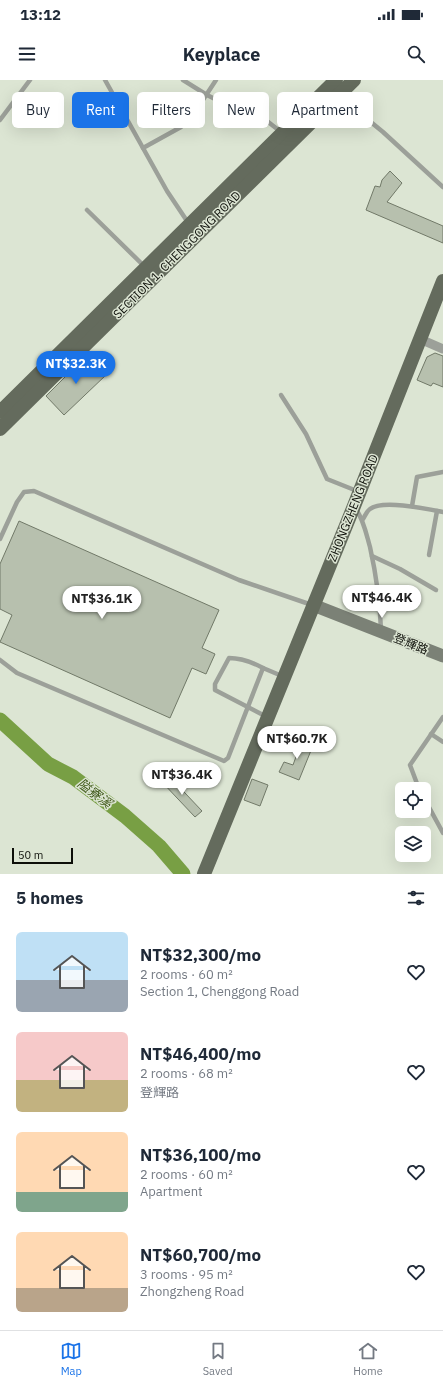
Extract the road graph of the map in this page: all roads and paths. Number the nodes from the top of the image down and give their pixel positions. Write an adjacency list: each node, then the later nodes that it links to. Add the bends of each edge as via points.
1 (30, 80): 8 (lane)
2 (105, 80): 10 (lane)
3 (183, 80): 7 (lane)
4 (216, 80): 7 (lane)
5 (354, 80): 6 (main road, SECTION 1, CHENGGONG ROAD)
6 (334, 88): 9 (main road, SECTION 1, CHENGGONG ROAD); 11 (lane); 14 (main road, SECTION 1, CHENGGONG ROAD)
7 (207, 95): 9 (lane, via 228,105 258,114); 10 (lane, via 196,112 181,127)
8 (0, 120)
9 (283, 133): 13 (main road, SECTION 1, CHENGGONG ROAD)
10 (143, 148): 13 (lane)
11 (443, 188)
12 (86, 210): 15 (lane)
13 (189, 224): 14 (lane); 15 (main road, SECTION 1, CHENGGONG ROAD)
14 (191, 240): 21 (main road, SECTION 1, CHENGGONG ROAD)
15 (146, 268): 20 (main road, SECTION 1, CHENGGONG ROAD)
16 (443, 281): 17 (main road, ZHONGZHENG ROAD)
17 (420, 339): 18 (street); 23 (main road, ZHONGZHENG ROAD)
18 (443, 349)
19 (281, 395): 23 (lane, via 306,434 327,479)
20 (0, 412)
21 (0, 429)
22 (443, 472): 25 (lane, via 417,477)
23 (360, 492): 24 (main road, ZHONGZHENG ROAD)
24 (354, 506): 28 (lane); 33 (main road, ZHONGZHENG ROAD)
25 (412, 506): 26 (lane); 28 (lane, via 382,505 370,508)
26 (437, 511): 27 (lane); 30 (lane)
27 (443, 512)
28 (363, 519): 31 (lane)
29 (0, 539): 33 (lane, via 24,492 34,491 239,580)
30 (429, 555)
31 (372, 556): 32 (lane); 34 (lane, via 380,604)
32 (436, 590)
33 (313, 605): 34 (street, 登輝路); 38 (main road, ZHONGZHENG ROAD)
34 (381, 632): 35 (street, 登輝路)
35 (443, 656)
36 (0, 660): 39 (lane, via 17,673 224,761 228,758)
37 (264, 668): 38 (lane); 39 (lane); 39 (lane, via 250,661 229,658 215,684 215,690)
38 (284, 677): 41 (main road, ZHONGZHENG ROAD)
39 (248, 707): 41 (lane)
40 (443, 717): 42 (lane)
41 (268, 718): 47 (main road, ZHONGZHENG ROAD)
42 (431, 734): 43 (lane); 44 (lane, via 410,765)
43 (443, 742)
44 (416, 782)
45 (431, 811): 46 (lane)
46 (443, 833)
47 (204, 874)

